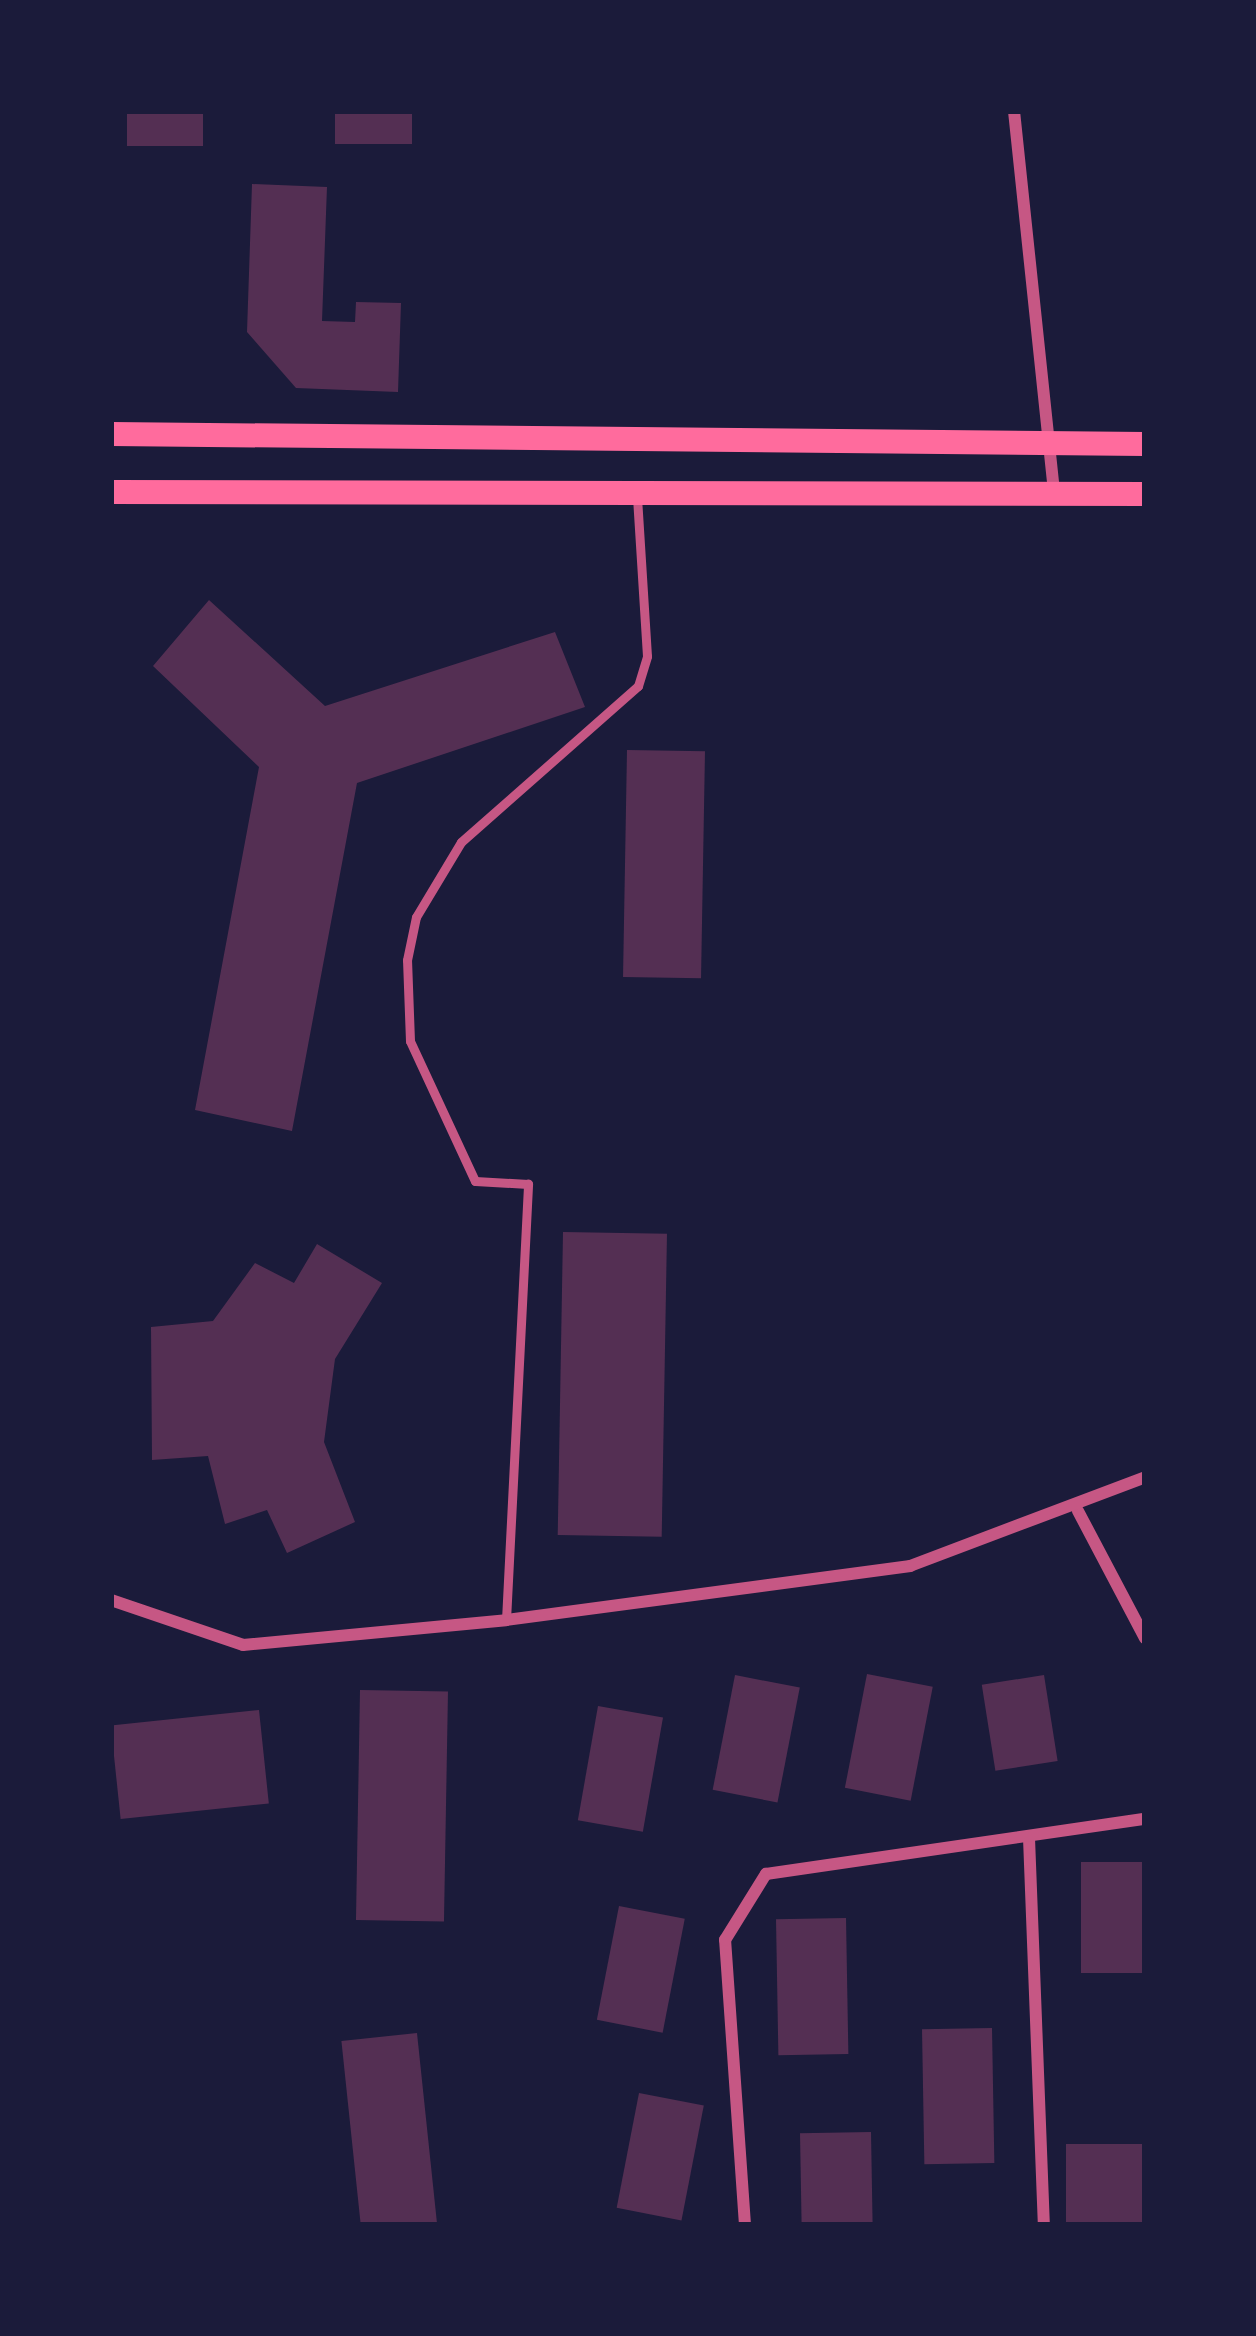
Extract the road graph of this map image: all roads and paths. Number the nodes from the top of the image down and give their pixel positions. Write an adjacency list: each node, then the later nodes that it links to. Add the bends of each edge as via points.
1 (1014, 111): 3 (street)
2 (111, 434): 3 (main road)
3 (1052, 442): 4 (main road); 7 (street)
4 (1145, 444)
5 (637, 491): 6 (main road); 7 (main road); 12 (lane, via 647,656 638,686 461,842 416,917 406,960 410,1041 475,1181 528,1184)
6 (111, 492)
7 (1054, 492): 8 (main road)
8 (1145, 494)
9 (1145, 1477): 10 (street)
10 (1078, 1511): 12 (street, via 910,1566); 13 (street)
11 (111, 1600): 12 (street, via 243,1645)
12 (506, 1620)
13 (1145, 1638)
14 (1145, 1820): 15 (street)
15 (1029, 1838): 16 (street, via 766,1874 725,1940); 17 (street)
16 (745, 2225)
17 (1044, 2225)

